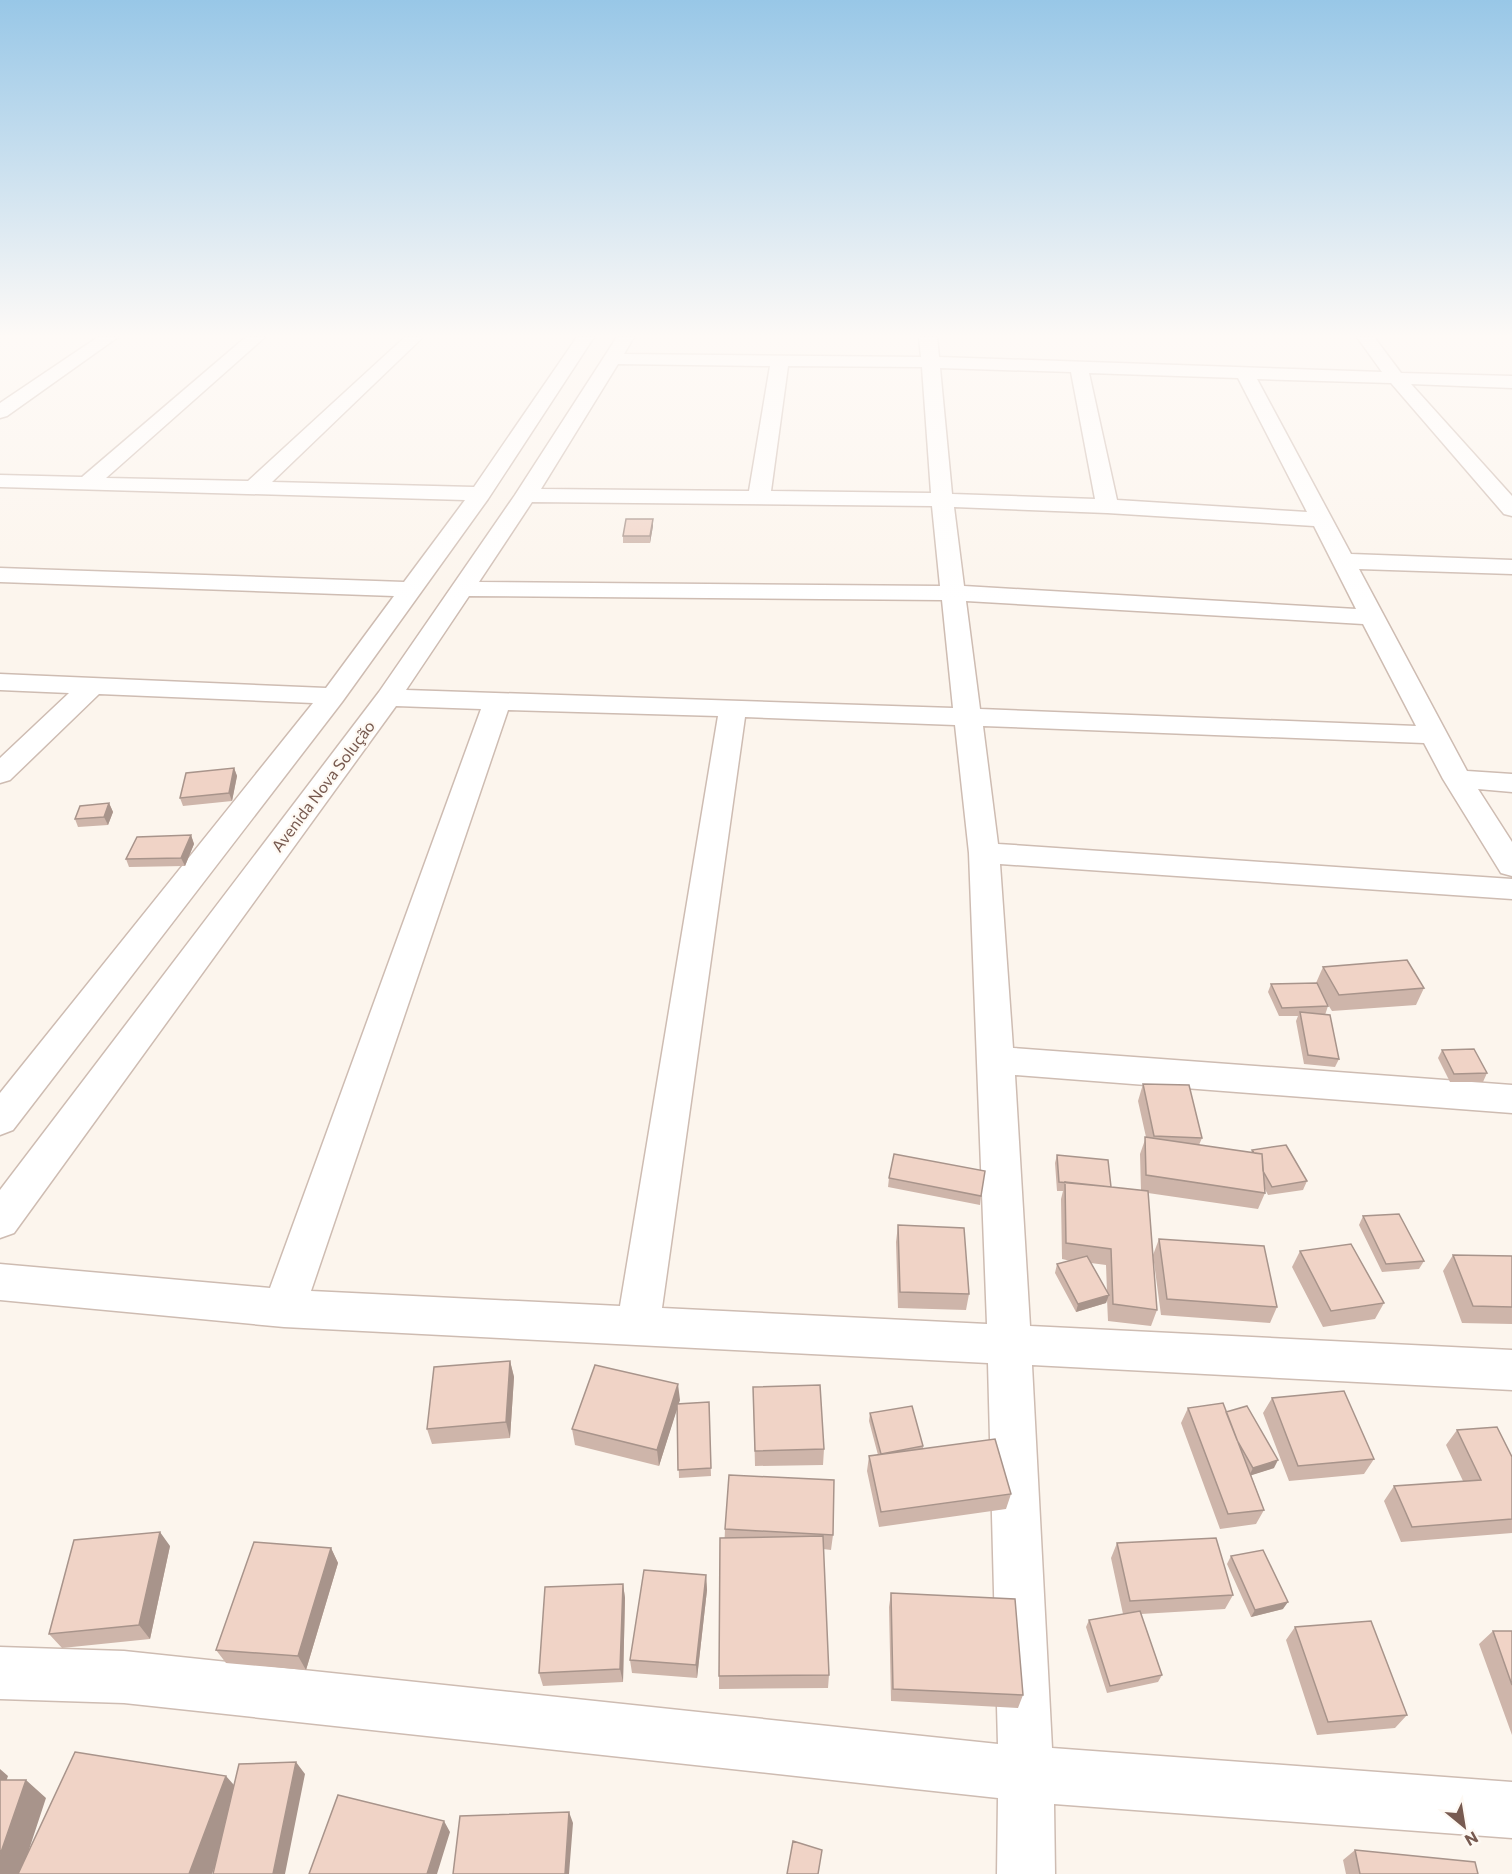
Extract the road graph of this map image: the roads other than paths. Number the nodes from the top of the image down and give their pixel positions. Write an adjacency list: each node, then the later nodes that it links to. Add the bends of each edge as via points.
1 (156, 424): 11 (street)
2 (321, 424): 12 (street)
3 (527, 424): 13 (street)
4 (571, 424): 14 (street, Avenida Nova Solução)
5 (770, 424): 15 (street)
6 (935, 424): 16 (street)
7 (1090, 424): 17 (street)
8 (1271, 424): 19 (street)
9 (1437, 424): 18 (street)
10 (0, 482): 11 (street)
11 (86, 484): 12 (street)
12 (253, 488): 13 (street)
13 (480, 494): 23 (street)
14 (526, 495): 15 (street); 24 (street, Avenida Nova Solução)
15 (759, 498): 16 (street)
16 (942, 500): 17 (street); 25 (street)
17 (1107, 506): 19 (street)
18 (1512, 509)
19 (1321, 519): 20 (street)
20 (1342, 561): 21 (street); 26 (street)
21 (1512, 567)
22 (0, 575): 23 (street)
23 (411, 589): 29 (street)
24 (464, 590): 25 (street); 30 (street, Avenida Nova Solução)
25 (954, 593): 26 (street); 33 (street)
26 (1372, 617): 34 (street)
27 (0, 682): 28 (street)
28 (93, 685): 29 (street); 35 (street)
29 (333, 696): 43 (street)
30 (388, 698): 31 (street); 44 (street, Avenida Nova Solução)
31 (498, 700): 32 (street); 46 (street)
32 (733, 708): 33 (street); 47 (street)
33 (968, 716): 34 (street); 38 (street)
34 (1434, 735): 36 (street)
35 (0, 774)
36 (1457, 779): 37 (street); 39 (street)
37 (1512, 783)
38 (984, 854): 40 (street); 41 (street)
39 (1512, 866)
40 (1512, 889)
41 (996, 1060): 42 (street); 48 (street)
42 (1512, 1099)
43 (0, 1120)
44 (0, 1221)
45 (0, 1282): 46 (street)
46 (284, 1308): 47 (street)
47 (638, 1324): 48 (street)
48 (1010, 1345): 49 (street); 51 (street)
49 (1512, 1370)
50 (0, 1673): 51 (street, via 124,1677)
51 (1026, 1774): 52 (street); 53 (street)
52 (1512, 1809)
53 (1026, 1874)

